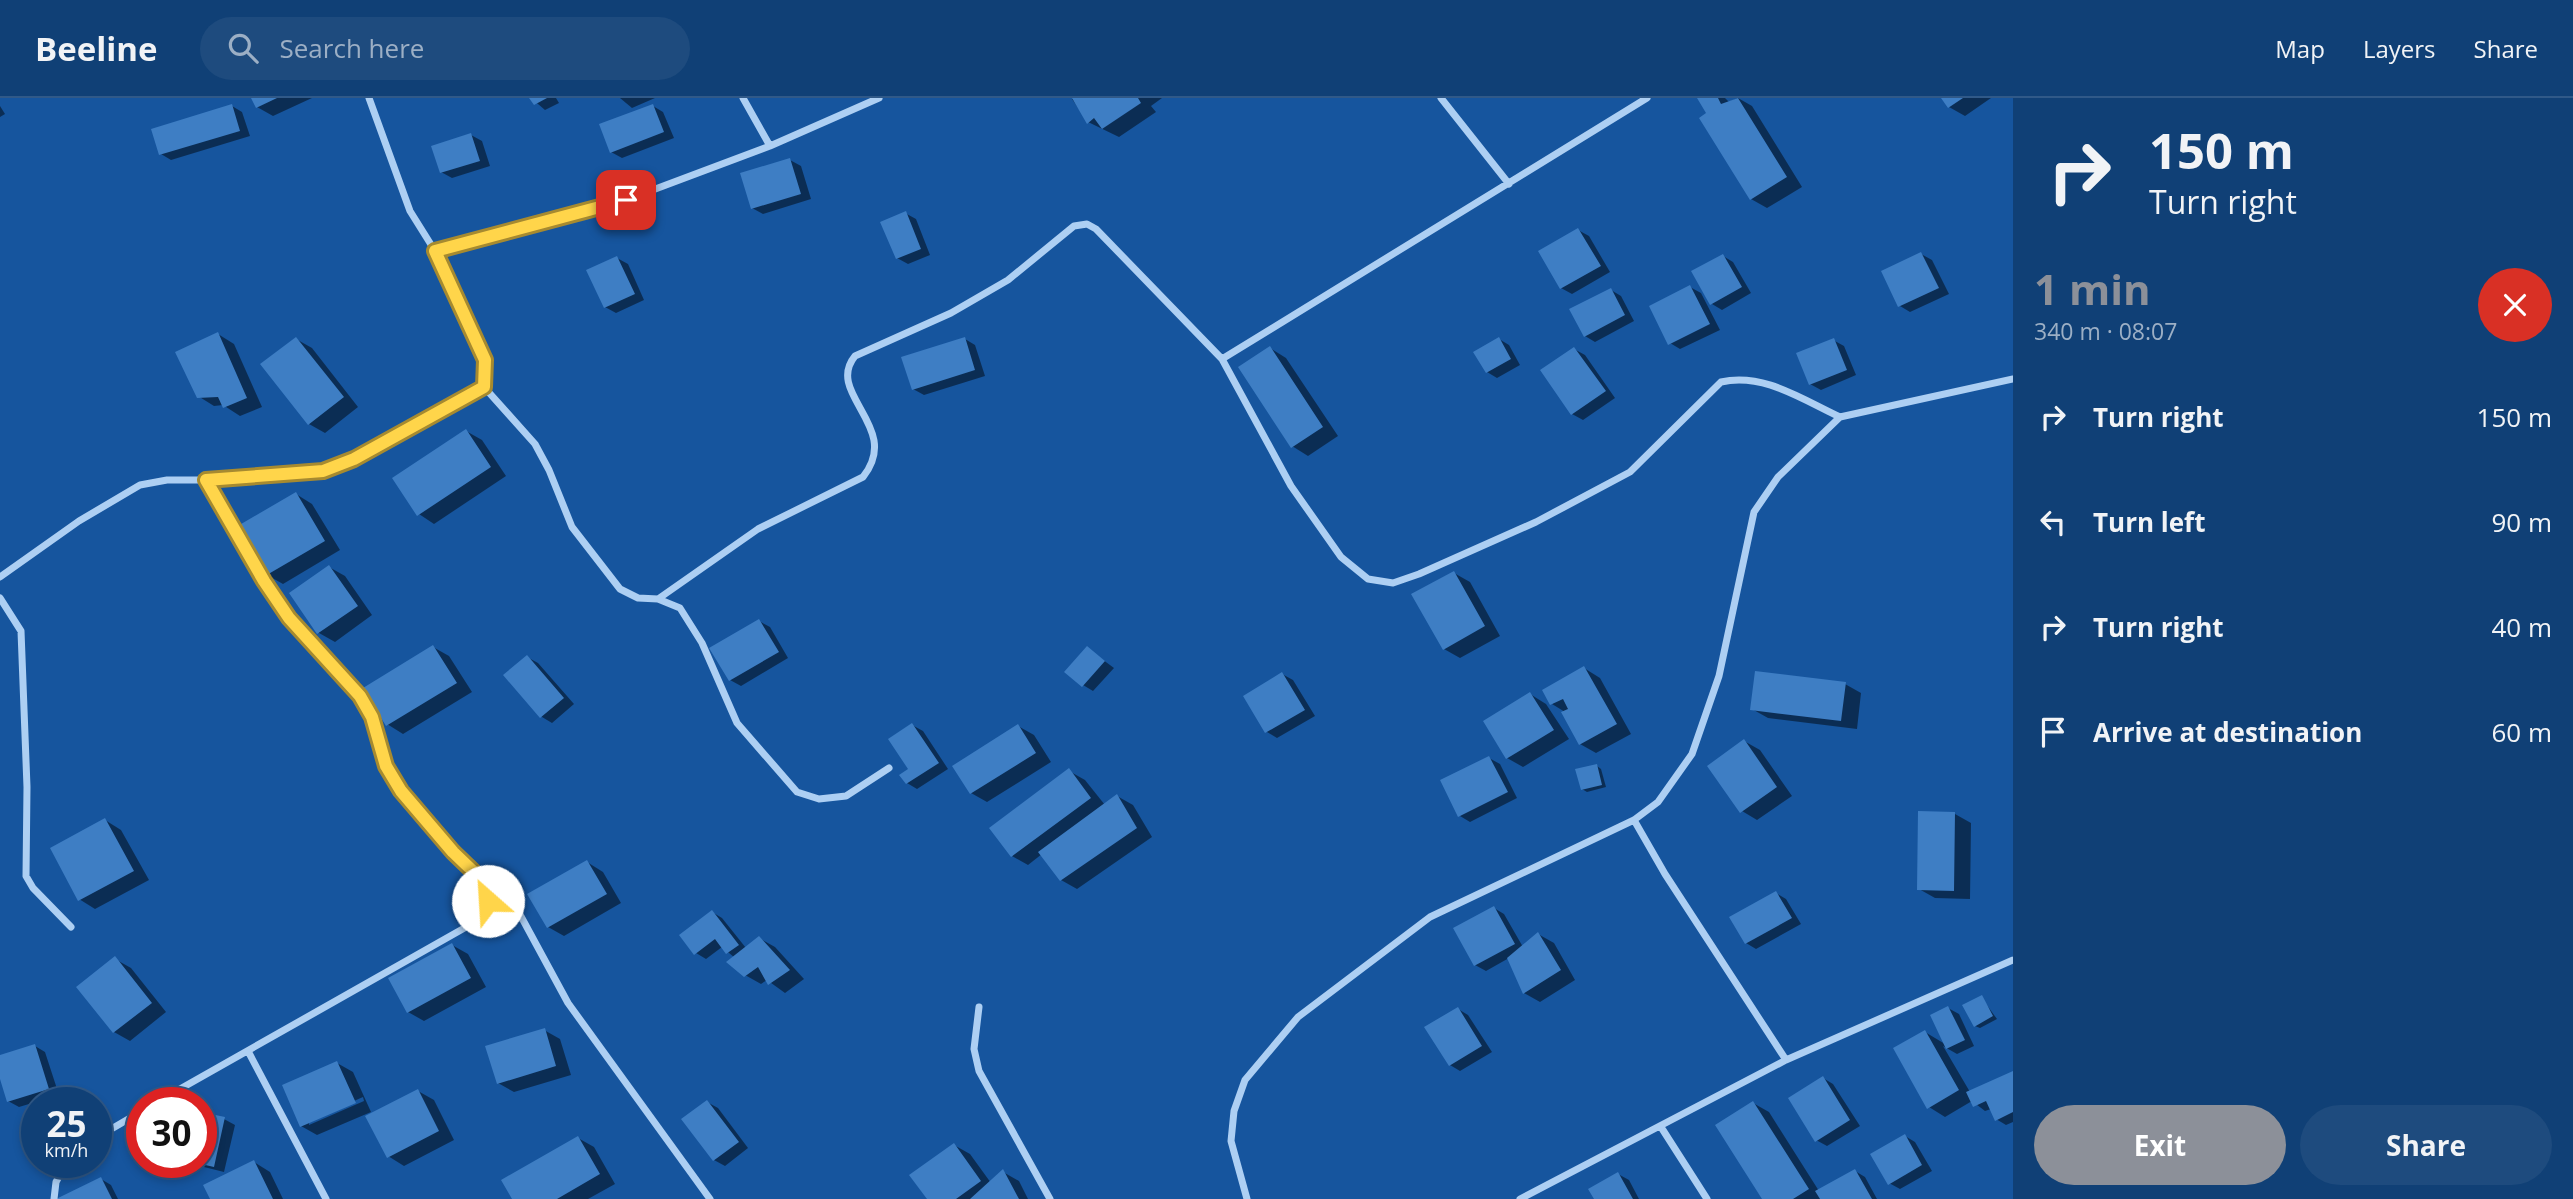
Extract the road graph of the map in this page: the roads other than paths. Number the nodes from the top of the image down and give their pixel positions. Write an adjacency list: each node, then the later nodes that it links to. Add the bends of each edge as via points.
1 (369, 98): 8 (street, via 410,211)
2 (743, 98): 6 (street)
3 (879, 98): 6 (street)
4 (1441, 98): 7 (street)
5 (1647, 98): 7 (street)
6 (770, 146): 8 (street, via 602,209)
7 (1509, 184): 9 (street)
8 (435, 251): 11 (street, via 485,360)
9 (1222, 359): 12 (street, via 1291,485 1341,557 1368,579 1393,583 1535,523 1630,472 1721,382 1758,379); 16 (street, via 1096,229 1087,224 1074,226 1008,280 951,313 855,356 845,376 876,441 872,466 863,477 758,529)
10 (2013, 379): 12 (street)
11 (484, 387): 13 (street, via 354,459 323,471); 16 (street, via 535,444 572,527 601,568 620,589 638,598)
12 (1840, 417): 18 (street, via 1778,477 1754,512 1719,676 1692,754 1658,802)
13 (206, 480): 14 (street, via 140,485); 19 (street, via 289,618 360,696 372,717 386,766 401,791)
14 (0, 577)
15 (0, 598): 20 (street, via 21,631 26,876)
16 (658, 599): 17 (street, via 680,608 702,643 737,723 797,792 820,799 839,798)
17 (889, 768)
18 (1634, 820): 24 (street); 32 (street, via 1430,917 1298,1017 1245,1080 1234,1111 1231,1141)
19 (479, 877): 23 (street, via 488,901 481,918); 30 (street, via 511,898 568,1003)
20 (71, 927)
21 (2013, 960): 24 (street)
22 (979, 1007): 31 (street, via 974,1049 979,1071)
23 (248, 1051): 25 (street); 29 (street)
24 (1786, 1060): 26 (street)
25 (184, 1087)
26 (1661, 1127): 33 (street); 34 (street)
27 (58, 1178): 28 (street)
28 (54, 1199)
29 (326, 1199)
30 (709, 1199)
31 (1050, 1199)
32 (1247, 1199)
33 (1520, 1199)
34 (1707, 1199)

